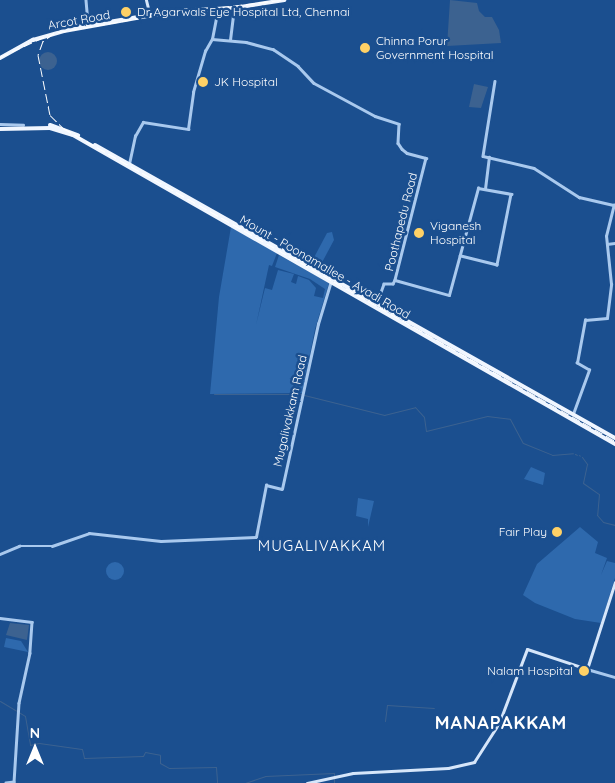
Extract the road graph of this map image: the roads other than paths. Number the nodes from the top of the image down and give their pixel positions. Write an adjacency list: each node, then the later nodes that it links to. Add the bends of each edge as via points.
1 (86, 0): 8 (street)
2 (147, 0): 7 (main road)
3 (270, 0): 7 (main road, Arcot Road)
4 (284, 0): 5 (main road, Arcot Road)
5 (234, 8): 6 (main road, Arcot Road); 10 (street)
6 (218, 9): 7 (main road, Arcot Road); 9 (street)
7 (151, 16): 8 (main road, Arcot Road); 11 (main road, Arcot Road, via 64,31)
8 (88, 24): 11 (main road, Arcot Road, via 56,30)
9 (212, 38): 10 (street, Poothapedu Road); 17 (street, via 193,92 188,129 143,122)
10 (230, 40): 24 (street, Poothapedu Road, via 273,49 298,66 314,84 375,116 399,124 398,142 402,148 407,153 426,158)
11 (26, 43): 12 (main road, Arcot Road)
12 (0, 56)
13 (494, 80): 16 (street, via 483,156)
14 (19, 126): 15 (main road, Mount - Poonamallee - Avadi Road); 15 (street); 17 (main road, Mount - Poonamallee - Avadi Road, via 59,126)
15 (0, 127)
16 (489, 157): 18 (street); 19 (street, via 534,168 579,197)
17 (127, 164): 23 (main road, Mount - Poonamallee - Avadi Road)
18 (485, 189): 22 (street, via 478,188); 22 (street, via 511,194 497,265)
19 (614, 205): 21 (street)
20 (615, 243): 21 (street)
21 (607, 244): 27 (street, via 611,284 607,318 585,320 577,363 589,370)
22 (460, 256): 24 (street, via 449,296)
23 (332, 280): 25 (main road, Mount - Poonamallee - Avadi Road); 30 (street, Mugalivakkam Road, via 282,489 266,485 255,538 161,541 89,533 52,546 19,546)
24 (395, 280): 26 (street, Poothapedu Road, via 394,284 384,284)
25 (369, 301): 26 (main road, Mount - Poonamallee - Avadi Road); 29 (main road, Mount - Poonamallee - Avadi Road)
26 (377, 303): 27 (main road, Mount - Poonamallee - Avadi Road)
27 (573, 414): 28 (main road, Mount - Poonamallee - Avadi Road)
28 (615, 438)
29 (615, 444)
30 (0, 554)
31 (615, 582): 33 (main road)
32 (0, 618): 35 (street, via 32,622 18,712 14,782)
33 (587, 669): 34 (street); 36 (main road, via 527,649 500,724 474,762 448,768 335,776)
34 (615, 677)
35 (6, 783)
36 (307, 783)

